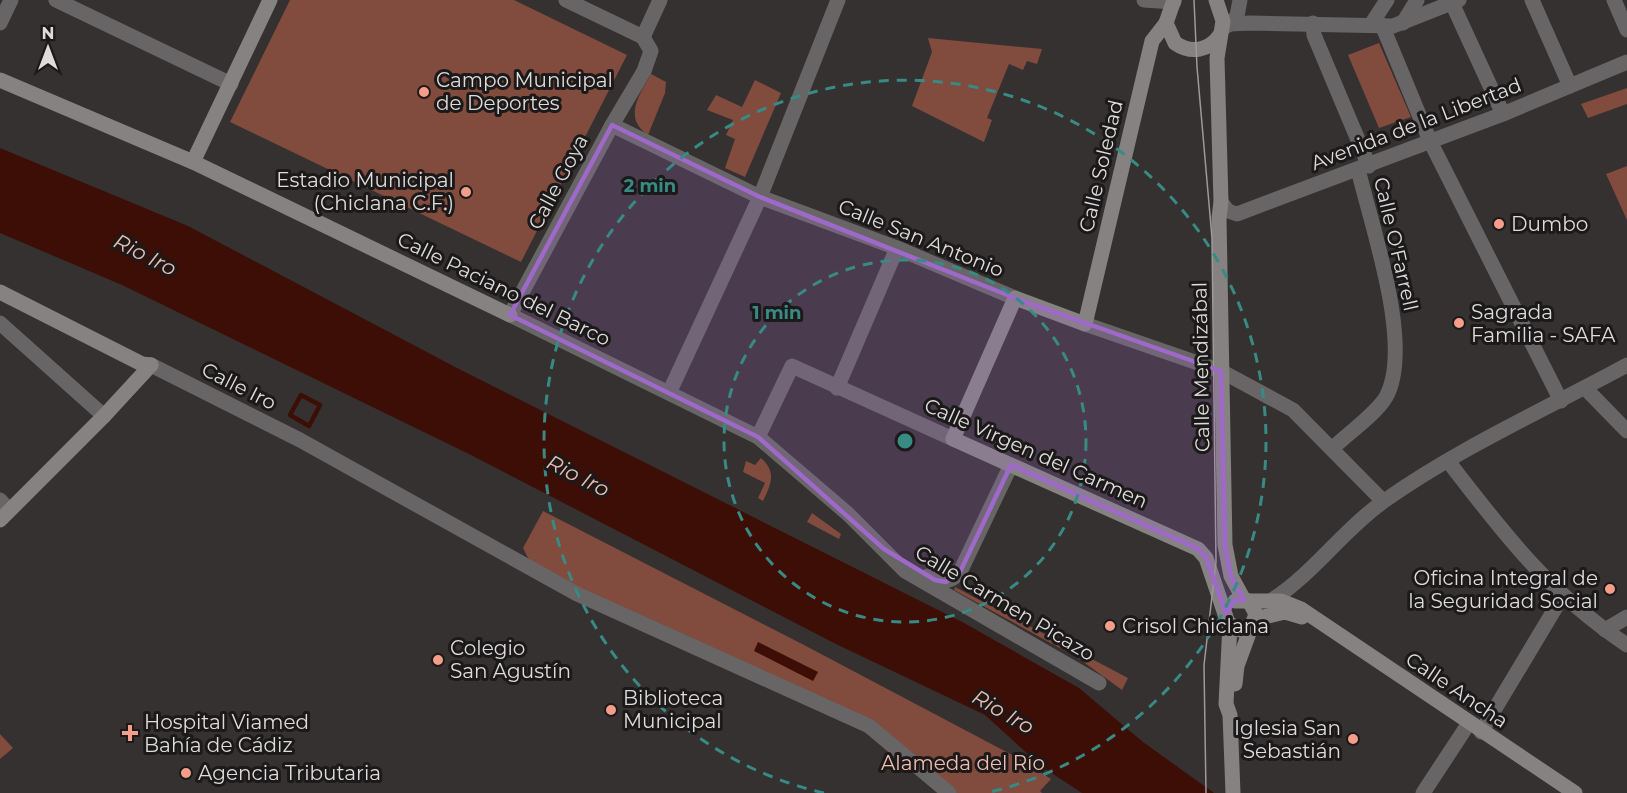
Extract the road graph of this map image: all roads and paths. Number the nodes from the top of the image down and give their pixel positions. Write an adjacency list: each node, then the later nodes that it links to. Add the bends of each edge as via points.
1 (11, 0): 16 (street)
2 (56, 0): 26 (street)
3 (270, 0): 26 (street)
4 (567, 0): 23 (street)
5 (660, 0): 23 (street)
6 (838, 0): 33 (street)
7 (1144, 0): 13 (street)
8 (1240, 0): 21 (street, via 1237,16)
9 (1387, 0): 20 (street)
10 (1417, 0): 19 (street)
11 (1532, 0): 27 (street)
12 (1614, 0): 22 (street)
13 (1175, 1): 17 (street, Calle Soledad)
14 (1456, 1): 19 (street); 28 (street)
15 (1216, 2): 21 (street, Calle Mendizábal)
16 (0, 23)
17 (1166, 23): 21 (street, via 1170,37 1188,50 1210,46); 40 (street, Calle Soledad, via 1152,41)
18 (1313, 23): 20 (street); 21 (street); 32 (street, Calle O'Farrell, via 1314,35)
19 (1403, 23): 20 (street)
20 (1377, 24): 30 (street)
21 (1224, 29): 34 (street, Calle Mendizábal, via 1217,58)
22 (1627, 30)
23 (644, 36): 29 (street, Calle Goya, via 651,51 644,71)
24 (1627, 62): 27 (street, Avenida de la Libertad)
25 (0, 80): 31 (street, Calle Paciano del Barco)
26 (231, 84): 31 (street)
27 (1570, 86): 28 (street, Avenida de la Libertad)
28 (1503, 114): 30 (street, Avenida de la Libertad)
29 (612, 125): 33 (street, Calle San Antonio); 38 (street, Calle Goya)
30 (1430, 141): 32 (street, Avenida de la Libertad); 47 (street)
31 (193, 162): 38 (street, Calle Paciano del Barco)
32 (1364, 167): 34 (street, Avenida de la Libertad, via 1237,214 1227,211); 52 (street, Calle O'Farrell, via 1393,312 1393,382 1384,400)
33 (760, 197): 35 (street, Calle San Antonio); 46 (street)
34 (1221, 202): 43 (street, Calle Mendizábal)
35 (897, 248): 37 (street, Calle San Antonio); 44 (street)
36 (2, 293): 41 (street, Calle Iro, via 142,364)
37 (1015, 298): 40 (street, Calle San Antonio); 51 (street)
38 (510, 315): 46 (street, Calle Paciano del Barco)
39 (0, 323): 48 (street)
40 (1085, 324): 43 (street, Calle San Antonio)
41 (151, 365): 48 (street); 70 (street, Calle Iro, via 300,440 577,594 869,726)
42 (1627, 365): 45 (street)
43 (1221, 371): 52 (street, Calle San Antonio, via 1293,410); 59 (street, Calle Mendizábal, via 1225,530 1231,576)
44 (837, 388): 50 (street, Calle Virgen del Carmen, via 792,366); 51 (street, Calle Virgen del Carmen)
45 (1585, 388): 47 (street); 49 (street)
46 (669, 393): 50 (street, Calle Paciano del Barco)
47 (1562, 401): 53 (street)
48 (104, 416): 56 (street)
49 (1627, 431)
50 (758, 437): 57 (street, Calle Carmen Picazo)
51 (953, 440): 54 (street, Calle Virgen del Carmen)
52 (1333, 448): 55 (street, Calle San Antonio)
53 (1448, 461): 55 (street); 58 (street, via 1525,558)
54 (1011, 465): 57 (street, via 955,578 946,582 935,580); 62 (street, Calle Virgen del Carmen, via 1198,549 1206,558)
55 (1383, 501): 60 (street, via 1290,588)
56 (3, 510)
57 (884, 549): 67 (street, Calle Carmen Picazo, via 905,571)
58 (1562, 597): 65 (street); 69 (street)
59 (1246, 600): 60 (street); 62 (street, via 1230,604); 64 (street, via 1255,609)
60 (1272, 600): 63 (street, via 1301,609)
61 (1627, 617): 65 (street)
62 (1228, 619): 64 (street, via 1240,630); 68 (street, via 1226,704)
63 (1316, 621): 64 (street, via 1285,612); 69 (street, Calle Ancha)
64 (1254, 622): 68 (street, via 1238,666 1236,704)
65 (1605, 630): 66 (street)
66 (1627, 645)
67 (1099, 683)
68 (1230, 721): 71 (street)
69 (1475, 728): 72 (street); 73 (street, Calle Ancha)
70 (950, 793)
71 (1233, 793)
72 (1423, 793)
73 (1575, 793)

